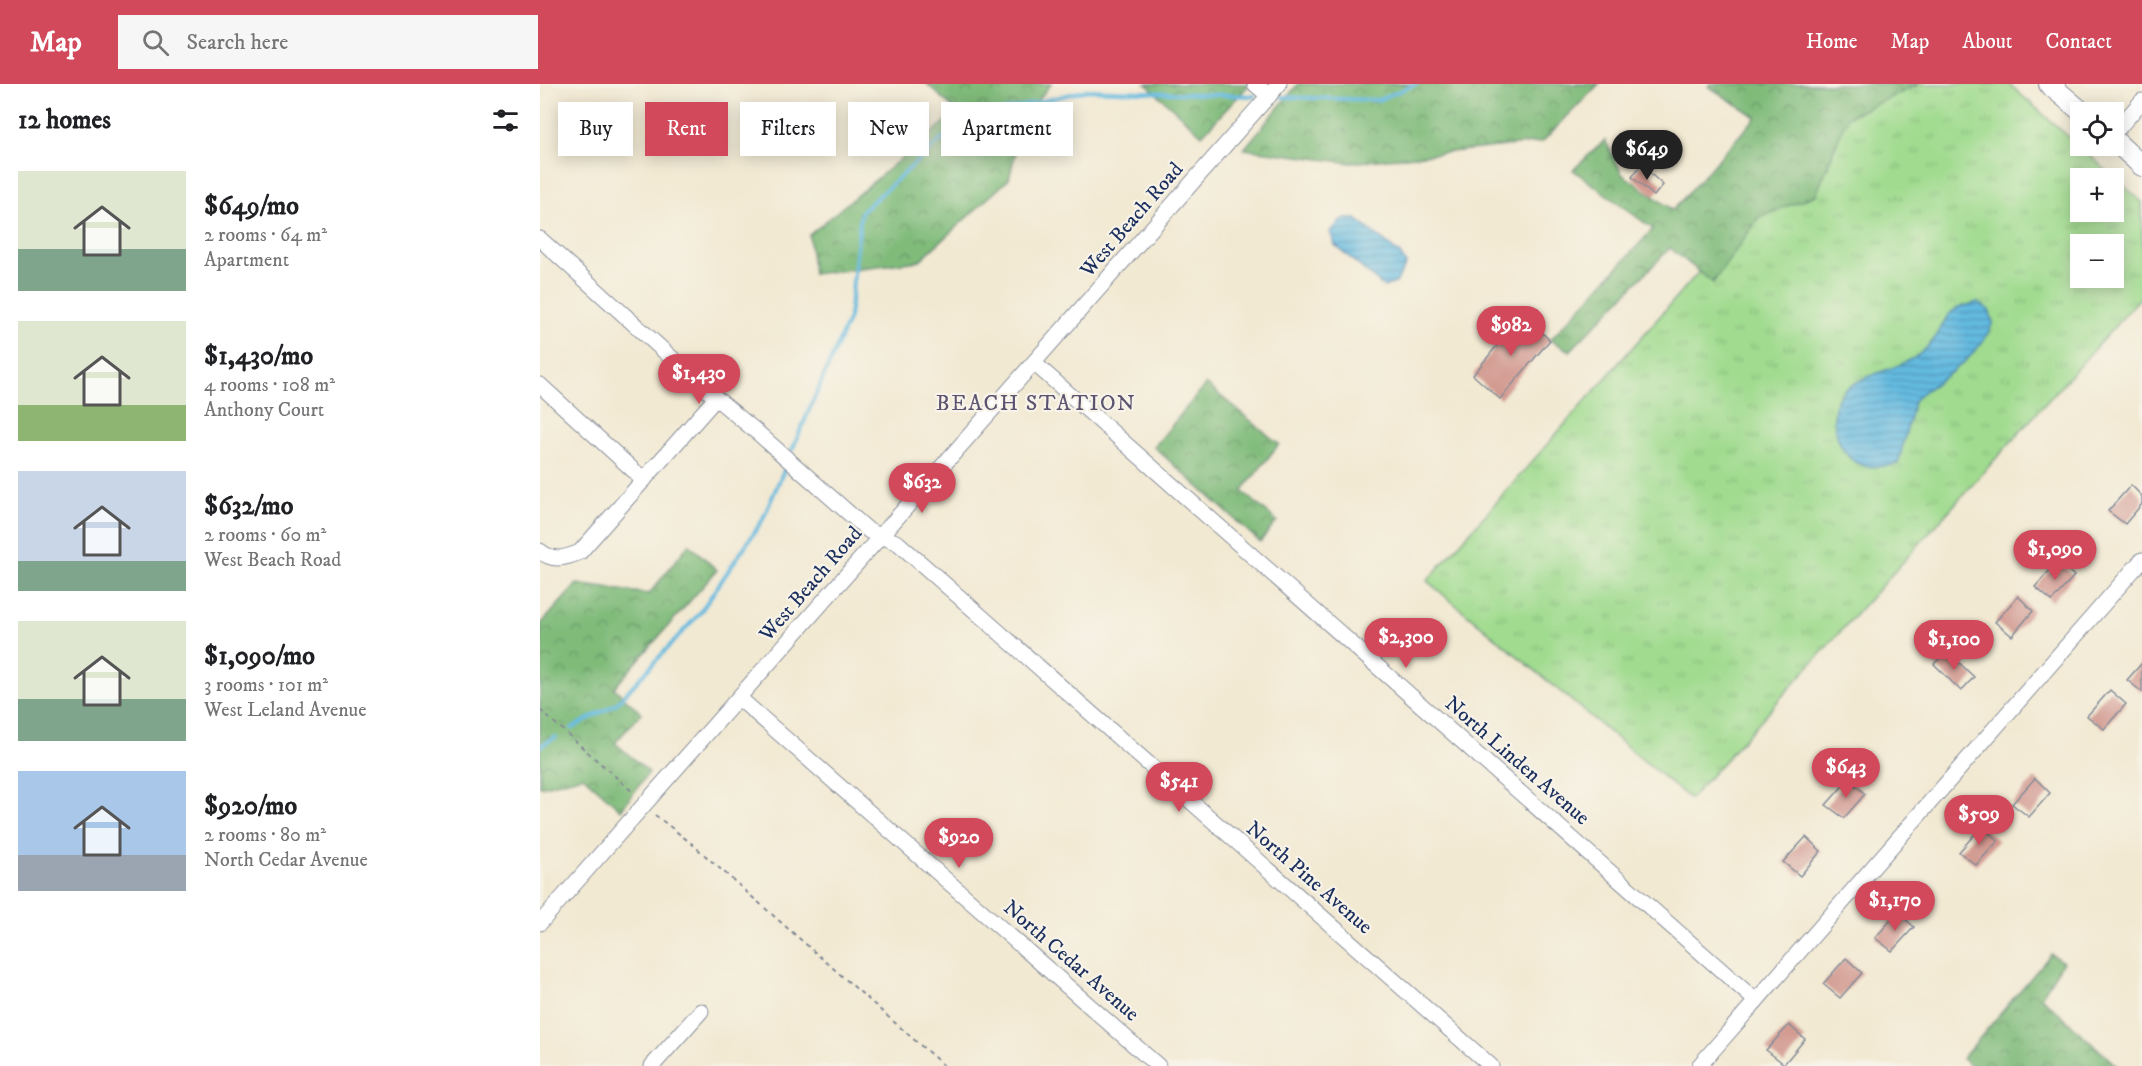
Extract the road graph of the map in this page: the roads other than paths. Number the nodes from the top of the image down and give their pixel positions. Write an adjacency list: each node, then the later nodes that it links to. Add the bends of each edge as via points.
1 (1255, 84): 3 (street)
2 (2049, 84): 5 (main road)
3 (1274, 90): 10 (street, West Beach Road)
4 (2142, 101): 6 (street)
5 (2070, 102)
6 (2124, 122)
7 (2124, 149): 8 (main road)
8 (2142, 166)
9 (540, 239): 12 (street, North Pine Avenue)
10 (1034, 363): 14 (street, West Beach Road); 19 (street, North Linden Avenue)
11 (540, 386): 13 (street)
12 (716, 399): 13 (street); 14 (street, North Pine Avenue, via 868,531)
13 (644, 480): 15 (street, via 580,552 563,558 547,557)
14 (881, 536): 17 (street, West Beach Road); 23 (street, North Pine Avenue, via 898,543)
15 (540, 551)
16 (2142, 560): 19 (street)
17 (738, 698): 18 (street, West Beach Road); 22 (street, North Cedar Avenue)
18 (540, 923)
19 (1756, 1001): 24 (street)
20 (701, 1011): 21 (street)
21 (652, 1066)
22 (1158, 1066)
23 (1491, 1066)
24 (1699, 1066)

